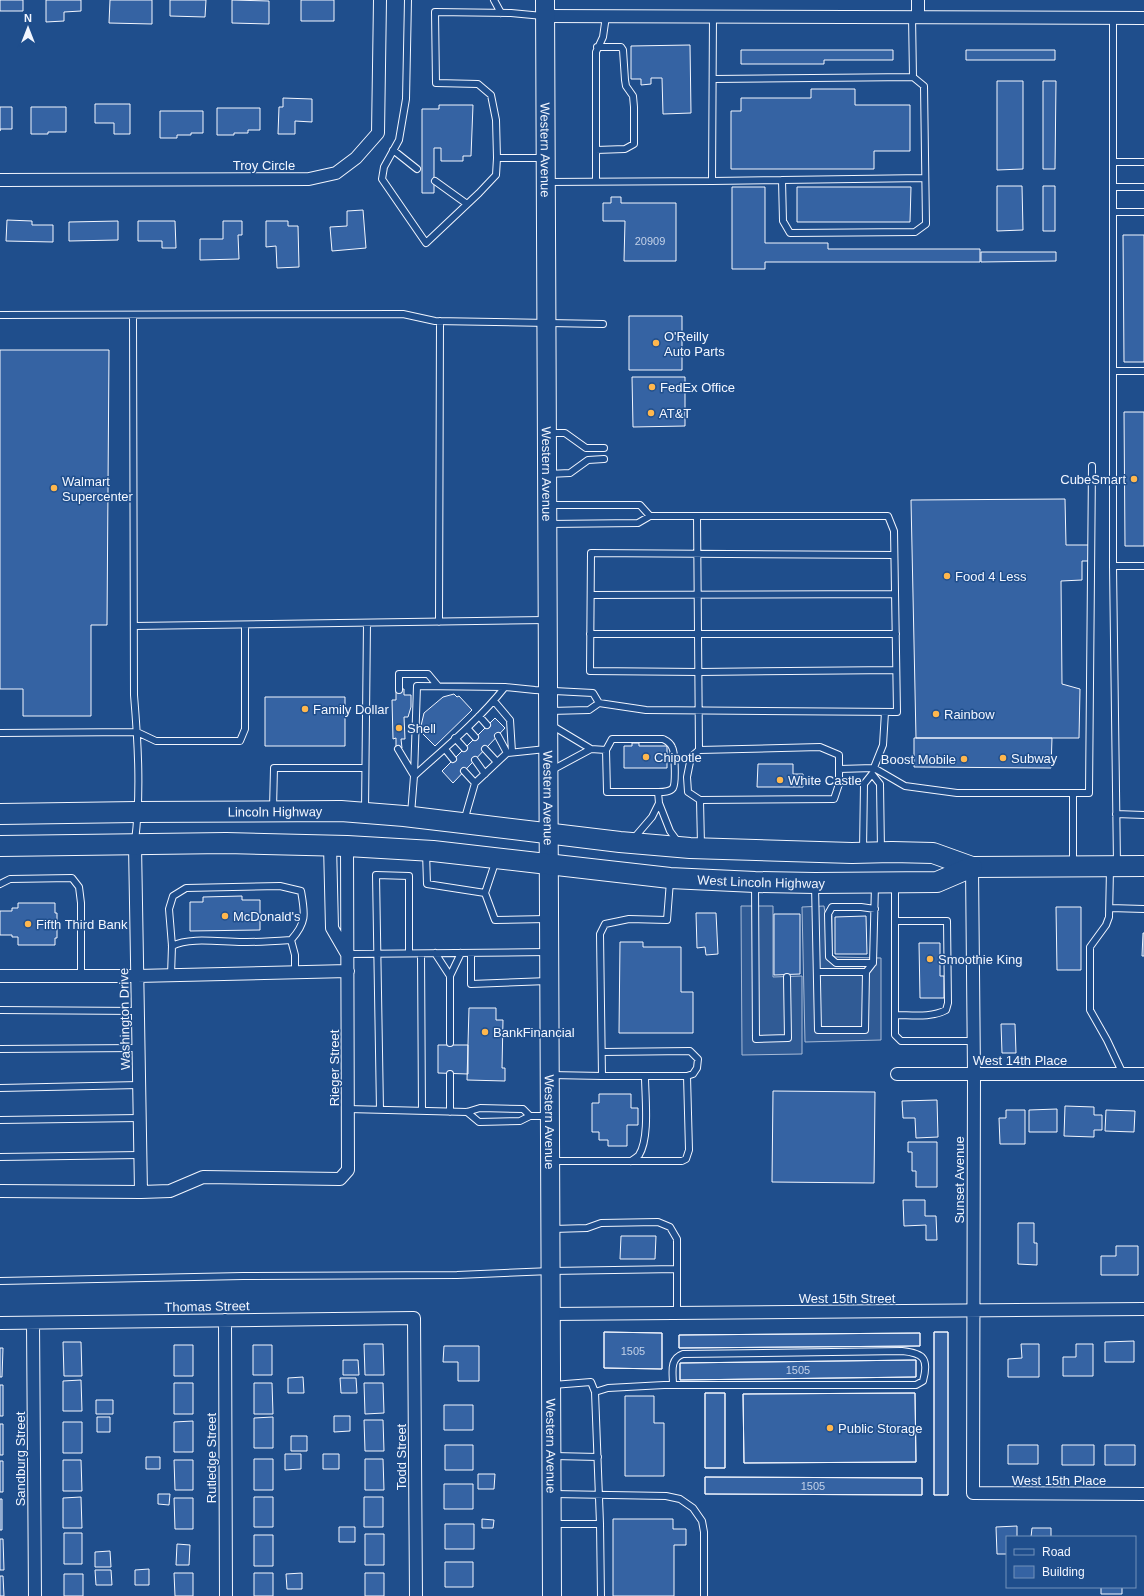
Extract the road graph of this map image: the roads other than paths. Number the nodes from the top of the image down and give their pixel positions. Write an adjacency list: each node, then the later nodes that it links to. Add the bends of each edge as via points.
1 (380, 0): 23 (street, Troy Circle, via 378,133 356,158 336,173 309,179)
2 (408, 0): 15 (lane, via 406,99 398,140)
3 (494, 0): 6 (lane)
4 (918, 0): 9 (street)
5 (545, 8): 6 (lane); 7 (street); 18 (main road, Western Avenue)
6 (501, 13): 17 (lane, via 435,12 436,83 478,84 491,95 496,120)
7 (606, 16): 8 (street); 12 (lane, via 603,36)
8 (713, 16): 9 (street); 14 (lane)
9 (915, 16): 10 (street); 13 (lane)
10 (1112, 18): 11 (street); 19 (lane)
11 (1144, 18)
12 (597, 47): 16 (lane); 16 (lane, via 621,47 623,50 626,86 633,96 634,144 625,149)
13 (913, 78): 14 (lane); 22 (lane, via 924,86)
14 (713, 79): 25 (lane)
15 (393, 150): 21 (lane); 31 (lane, via 384,167 382,179 426,243)
16 (596, 150): 28 (lane)
17 (497, 158): 18 (lane); 31 (lane, via 496,175)
18 (546, 158): 27 (main road, Western Avenue)
19 (1112, 162): 20 (lane); 29 (lane)
20 (1144, 162)
21 (417, 169)
22 (925, 178): 24 (lane); 24 (lane, via 926,224 915,232 790,234 783,221)
23 (0, 180)
24 (782, 180): 25 (lane)
25 (712, 181): 28 (lane)
26 (435, 182): 31 (lane)
27 (546, 182): 28 (lane); 37 (main road, Western Avenue)
28 (596, 182)
29 (1112, 187): 30 (lane); 32 (lane)
30 (1144, 187)
31 (468, 204)
32 (1112, 212): 33 (lane); 39 (lane)
33 (1144, 212)
34 (0, 315): 35 (lane)
35 (133, 315): 36 (lane, via 403,314); 61 (lane)
36 (440, 321): 37 (lane); 58 (lane)
37 (546, 323): 38 (lane); 41 (main road, Western Avenue)
38 (603, 324)
39 (1113, 370): 40 (lane); 52 (lane)
40 (1144, 371)
41 (547, 433): 42 (lane, via 565,433 586,448); 45 (main road, Western Avenue)
42 (604, 448)
43 (604, 460): 45 (lane, via 588,460 570,473)
44 (1092, 466): 105 (lane, via 1089,793)
45 (547, 474): 46 (main road, Western Avenue)
46 (547, 505): 47 (lane, via 640,505); 49 (main road, Western Avenue)
47 (650, 516): 48 (lane); 49 (lane, via 638,523)
48 (697, 516): 50 (lane); 51 (lane, via 888,516 894,531)
49 (547, 524): 57 (main road, Western Avenue)
50 (698, 554): 51 (lane); 55 (lane, via 591,553); 56 (lane)
51 (894, 555): 54 (lane)
52 (1113, 566): 53 (lane); 112 (lane)
53 (1144, 566)
54 (895, 594): 56 (lane); 63 (lane)
55 (591, 595): 56 (lane); 62 (lane)
56 (698, 595): 64 (lane)
57 (548, 620): 58 (lane); 70 (main road, Western Avenue)
58 (439, 622): 59 (lane)
59 (366, 623): 60 (lane); 96 (lane)
60 (245, 625): 61 (lane); 79 (lane, via 245,728 240,741 156,741)
61 (134, 626): 79 (lane)
62 (590, 634): 64 (lane); 66 (lane, via 590,671)
63 (896, 634): 64 (lane); 65 (lane)
64 (698, 635): 66 (lane)
65 (896, 670): 66 (lane); 74 (lane, via 897,712)
66 (698, 672): 73 (lane)
67 (438, 686): 68 (lane); 69 (lane, via 428,674 399,674); 102 (lane, via 417,686)
68 (505, 687): 70 (lane); 71 (lane)
69 (399, 690)
70 (548, 690): 72 (lane, via 593,693); 76 (main road, Western Avenue)
71 (494, 701): 75 (lane); 92 (lane, via 510,720)
72 (599, 703): 73 (lane, via 646,710); 76 (lane, via 589,710)
73 (699, 712): 74 (lane); 91 (lane)
74 (885, 712): 99 (lane, via 883,745)
75 (479, 716): 77 (lane); 78 (lane)
76 (548, 717): 88 (main road, Western Avenue); 89 (lane)
77 (487, 725)
78 (467, 728): 82 (lane); 83 (lane)
79 (137, 732): 80 (lane); 109 (lane)
80 (0, 733)
81 (498, 736): 92 (lane)
82 (475, 737)
83 (456, 738): 84 (lane); 86 (lane)
84 (464, 748)
85 (398, 749): 102 (lane)
86 (444, 749): 93 (lane); 102 (lane)
87 (485, 749): 95 (lane)
88 (548, 749): 92 (lane); 100 (main road, Western Avenue)
89 (591, 749): 90 (lane); 100 (lane)
90 (606, 750): 104 (lane, via 607,792); 104 (lane, via 612,739 669,741 673,748 675,782 673,788 668,791)
91 (699, 750): 97 (lane, via 820,748 839,755); 106 (lane, via 691,757 687,777 688,792)
92 (509, 752): 95 (lane)
93 (453, 759)
94 (475, 760): 101 (lane)
95 (497, 762): 101 (lane)
96 (365, 768): 108 (lane, via 274,768); 110 (lane)
97 (839, 769): 99 (lane); 106 (lane, via 839,784 834,799)
98 (464, 771): 103 (lane)
99 (873, 771): 105 (lane, via 905,786 957,793); 123 (lane, via 880,784); 123 (lane, via 864,784)
100 (548, 772): 116 (main road, Western Avenue)
101 (485, 774): 103 (lane)
102 (414, 776): 114 (lane)
103 (475, 783): 115 (lane)
104 (658, 792): 107 (lane)
105 (1073, 793): 126 (lane)
106 (700, 800): 121 (lane)
107 (659, 803): 117 (lane, via 652,817); 121 (lane, via 670,831)
108 (273, 811): 109 (main road, Lincoln Highway); 110 (main road, Lincoln Highway)
109 (139, 812): 111 (main road, Lincoln Highway); 120 (lane)
110 (365, 813): 114 (main road, Lincoln Highway)
111 (0, 814)
112 (1116, 814): 113 (lane); 127 (lane)
113 (1144, 815)
114 (411, 817): 115 (main road, Lincoln Highway)
115 (464, 822): 116 (main road, Lincoln Highway)
116 (549, 833): 117 (main road, West Lincoln Highway); 125 (main road, Western Avenue)
117 (629, 843): 121 (main road, West Lincoln Highway)
118 (339, 845): 120 (main road, via 226,843); 122 (main road); 148 (street, Rieger Street); 148 (street, Rieger Street, via 332,928)
119 (0, 846): 120 (main road)
120 (135, 846): 159 (street, Washington Drive)
121 (692, 848): 123 (main road, West Lincoln Highway)
122 (426, 851): 124 (main road); 135 (lane, via 427,884)
123 (872, 852): 129 (main road, West Lincoln Highway, via 933,853)
124 (496, 859): 125 (main road); 135 (lane)
125 (549, 865): 130 (main road, West Lincoln Highway); 139 (main road, Western Avenue)
126 (1074, 866): 127 (main road, West Lincoln Highway); 129 (main road, West Lincoln Highway)
127 (1114, 866): 128 (main road, West Lincoln Highway); 136 (lane)
128 (1144, 866)
129 (972, 867): 132 (main road, West Lincoln Highway, via 937,882); 166 (street, Sunset Avenue)
130 (670, 878): 131 (main road, West Lincoln Highway); 170 (lane, via 667,920 628,919 604,924 600,934)
131 (755, 882): 133 (main road, West Lincoln Highway); 161 (lane, via 756,1039 788,1038)
132 (885, 882): 133 (main road, West Lincoln Highway); 137 (lane); 140 (lane)
133 (815, 883): 154 (lane)
134 (0, 884): 158 (lane, via 10,879 72,878 79,887)
135 (485, 893): 139 (lane, via 495,920)
136 (1110, 908): 138 (lane); 174 (lane, via 1106,925 1090,947 1090,1010)
137 (874, 909): 151 (lane); 151 (lane, via 832,907 828,914 829,957 836,963)
138 (1144, 909)
139 (549, 919): 143 (main road, Western Avenue)
140 (895, 922): 165 (lane); 165 (lane, via 948,921 946,1010 930,1015)
141 (291, 940): 142 (lane, via 191,941); 142 (lane, via 300,930 305,914 301,891 280,886 186,888 173,896 169,909); 153 (lane)
142 (172, 946): 156 (lane)
143 (549, 952): 147 (lane); 162 (main road, Western Avenue)
144 (409, 953): 149 (lane); 149 (lane, via 409,876 376,876); 150 (lane)
145 (435, 953): 146 (lane); 150 (lane); 160 (lane)
146 (461, 953): 147 (lane); 160 (lane)
147 (471, 953): 162 (lane, via 471,984)
148 (347, 954): 149 (lane); 152 (street, Rieger Street)
149 (376, 954): 183 (lane)
150 (421, 954): 184 (lane)
151 (873, 963): 155 (lane)
152 (348, 971): 153 (street); 182 (street, Rieger Street)
153 (296, 972): 156 (street)
154 (817, 972): 155 (lane); 155 (lane, via 818,1030 866,1030)
155 (866, 972)
156 (171, 975): 159 (street)
157 (0, 976): 158 (street)
158 (81, 976): 159 (street)
159 (137, 976): 164 (street, Washington Drive)
160 (450, 976): 167 (lane)
161 (788, 977)
162 (550, 981): 176 (main road, Western Avenue)
163 (0, 1010): 164 (lane)
164 (138, 1011): 168 (street, Washington Drive)
165 (895, 1015): 166 (lane, via 895,1035 901,1041)
166 (973, 1041): 173 (street, Sunset Avenue)
167 (450, 1043)
168 (138, 1048): 169 (lane); 180 (street, Washington Drive)
169 (0, 1049)
170 (602, 1052): 177 (lane); 179 (lane, via 690,1051 698,1059 697,1068 693,1074)
171 (450, 1074): 185 (lane)
172 (897, 1074): 173 (street, West 14th Place)
173 (974, 1074): 174 (street, West 14th Place); 202 (street, Sunset Avenue)
174 (1123, 1074): 175 (street, West 14th Place)
175 (1144, 1074)
176 (550, 1075): 177 (lane); 188 (main road, Western Avenue)
177 (602, 1076): 178 (lane)
178 (644, 1076): 179 (lane); 194 (lane, via 646,1124 639,1155)
179 (687, 1076): 194 (lane, via 689,1150 686,1159)
180 (139, 1085): 181 (lane); 189 (street, Washington Drive)
181 (0, 1088)
182 (348, 1109): 183 (lane); 196 (street, Rieger Street, via 348,1170 340,1179 203,1177 170,1191)
183 (380, 1110): 184 (lane)
184 (422, 1112): 185 (lane)
185 (450, 1112): 186 (lane)
186 (467, 1112): 187 (lane, via 480,1108 523,1109); 187 (lane, via 479,1122 520,1121)
187 (530, 1116): 188 (lane)
188 (550, 1116): 193 (main road, Western Avenue)
189 (140, 1118): 190 (lane); 191 (street, Washington Drive)
190 (0, 1120)
191 (140, 1155): 192 (lane); 196 (street, Washington Drive)
192 (0, 1157)
193 (550, 1161): 194 (lane); 197 (main road, Western Avenue)
194 (632, 1161)
195 (0, 1191): 196 (street)
196 (141, 1192)
197 (550, 1229): 198 (lane, via 587,1228 601,1223 658,1222 670,1227 677,1239); 199 (main road, Western Avenue)
198 (677, 1269): 199 (lane); 203 (lane)
199 (551, 1271): 200 (lane, via 456,1275); 204 (main road, Western Avenue)
200 (0, 1280)
201 (1144, 1309): 202 (street, West 15th Street)
202 (972, 1311): 203 (street, West 15th Street); 214 (street, Sunset Avenue)
203 (677, 1313): 204 (street, West 15th Street)
204 (551, 1314): 209 (main road, Western Avenue)
205 (414, 1318): 206 (street, Thomas Street); 222 (street, Todd Street)
206 (225, 1320): 208 (street, Thomas Street); 221 (street, Rutledge Street)
207 (0, 1323): 208 (street, Thomas Street)
208 (33, 1323): 220 (street, Sandburg Street)
209 (551, 1385): 211 (lane, via 591,1382); 212 (main road, Western Avenue)
210 (673, 1385): 210 (lane, via 916,1385 923,1381 925,1362 921,1356 913,1352 902,1351 683,1354 673,1362); 211 (lane, via 608,1388)
211 (595, 1392): 213 (lane)
212 (552, 1456): 213 (lane); 215 (main road, Western Avenue)
213 (598, 1456): 216 (lane)
214 (973, 1493): 217 (street, West 15th Place)
215 (552, 1494): 216 (lane); 218 (main road, Western Avenue)
216 (600, 1494): 219 (lane); 225 (lane, via 666,1496 680,1499 693,1508 702,1521 704,1532)
217 (1144, 1494)
218 (552, 1524): 219 (lane); 223 (main road, Western Avenue)
219 (600, 1524): 224 (lane)
220 (35, 1596)
221 (226, 1596)
222 (416, 1596)
223 (552, 1596)
224 (601, 1596)
225 (704, 1596)

